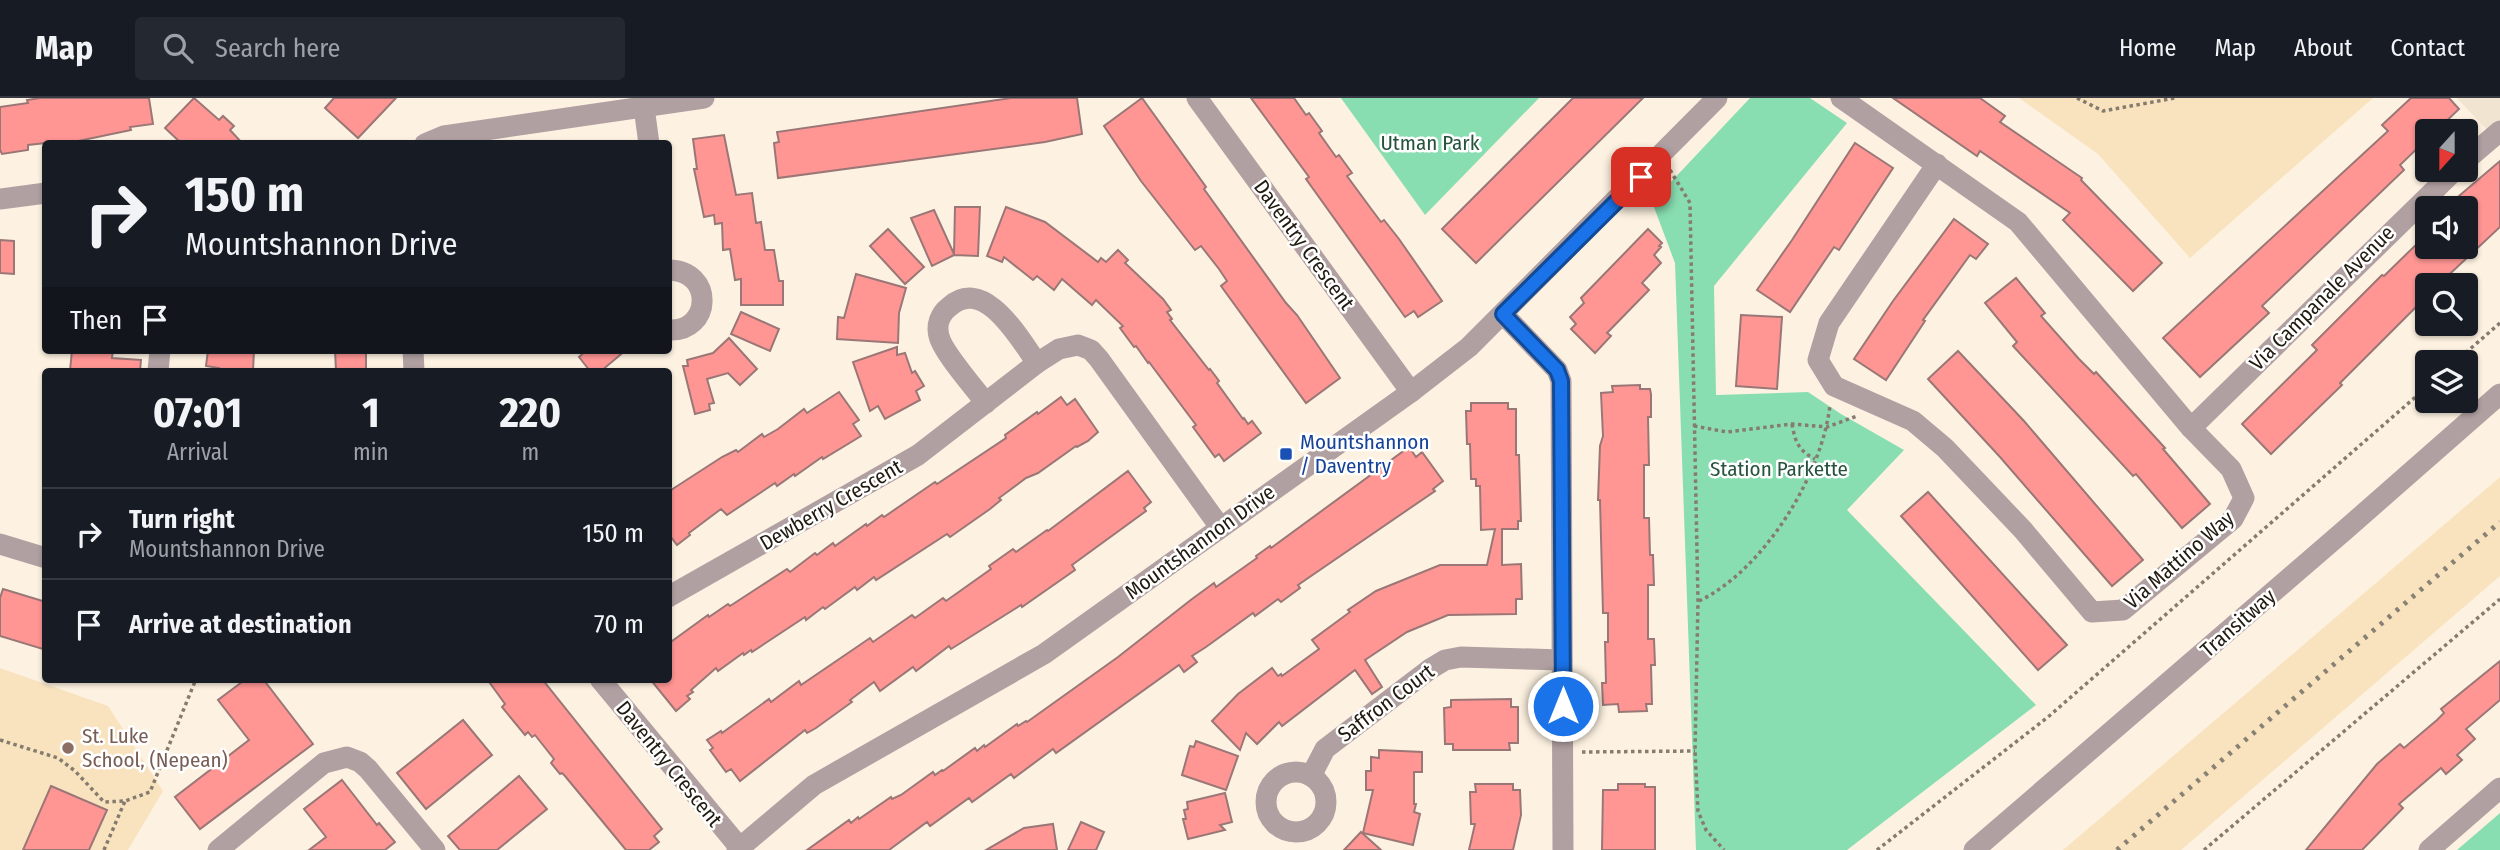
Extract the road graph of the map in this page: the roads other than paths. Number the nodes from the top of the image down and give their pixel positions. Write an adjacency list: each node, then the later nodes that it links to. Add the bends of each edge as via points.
1 (704, 98): 5 (street)
2 (1197, 98): 18 (street, Daventry Crescent)
3 (1717, 98): 15 (street, Mountshannon Drive)
4 (1841, 98): 10 (street, Via Mattino Way)
5 (644, 107): 7 (street); 8 (street)
6 (2500, 131): 9 (street)
7 (434, 140)
8 (648, 140)
9 (2478, 150)
10 (1937, 164): 21 (street, Via Mattino Way, via 2018,222); 21 (street, Via Mattino Way, via 1829,323 1818,360 1834,386 1913,421 1945,448 2092,612 2123,610 2233,519 2244,498 2231,469)
11 (2443, 182): 21 (street, Via Campanale Avenue)
12 (42, 194): 13 (street)
13 (0, 199)
14 (672, 270): 16 (street, via 694,279 703,296 693,322)
15 (1503, 314): 18 (street, Mountshannon Drive); 26 (street, via 1557,370 1561,381)
16 (672, 329)
17 (1037, 363): 20 (street, Dewberry Crescent); 20 (street, via 1000,312 976,298 956,300 938,322 939,338); 22 (street, Dewberry Crescent, via 1059,349 1078,345 1091,350)
18 (1411, 392): 22 (street, Mountshannon Drive)
19 (2500, 394): 34 (street, Transitway)
20 (986, 403): 25 (street, Dewberry Crescent, via 918,454)
21 (2191, 428)
22 (1220, 527): 30 (street, Mountshannon Drive, via 1044,654 814,785)
23 (0, 544): 24 (street)
24 (42, 557)
25 (672, 595)
26 (1562, 660): 28 (street, Saffron Court, via 1445,660 1325,749); 33 (street)
27 (603, 683): 30 (street, Daventry Crescent)
28 (1311, 776)
29 (2500, 788): 35 (street)
30 (738, 849)
31 (218, 850): 32 (street, via 324,763 347,757 368,769)
32 (435, 850)
33 (1563, 850)
34 (1974, 850)
35 (2429, 850)

